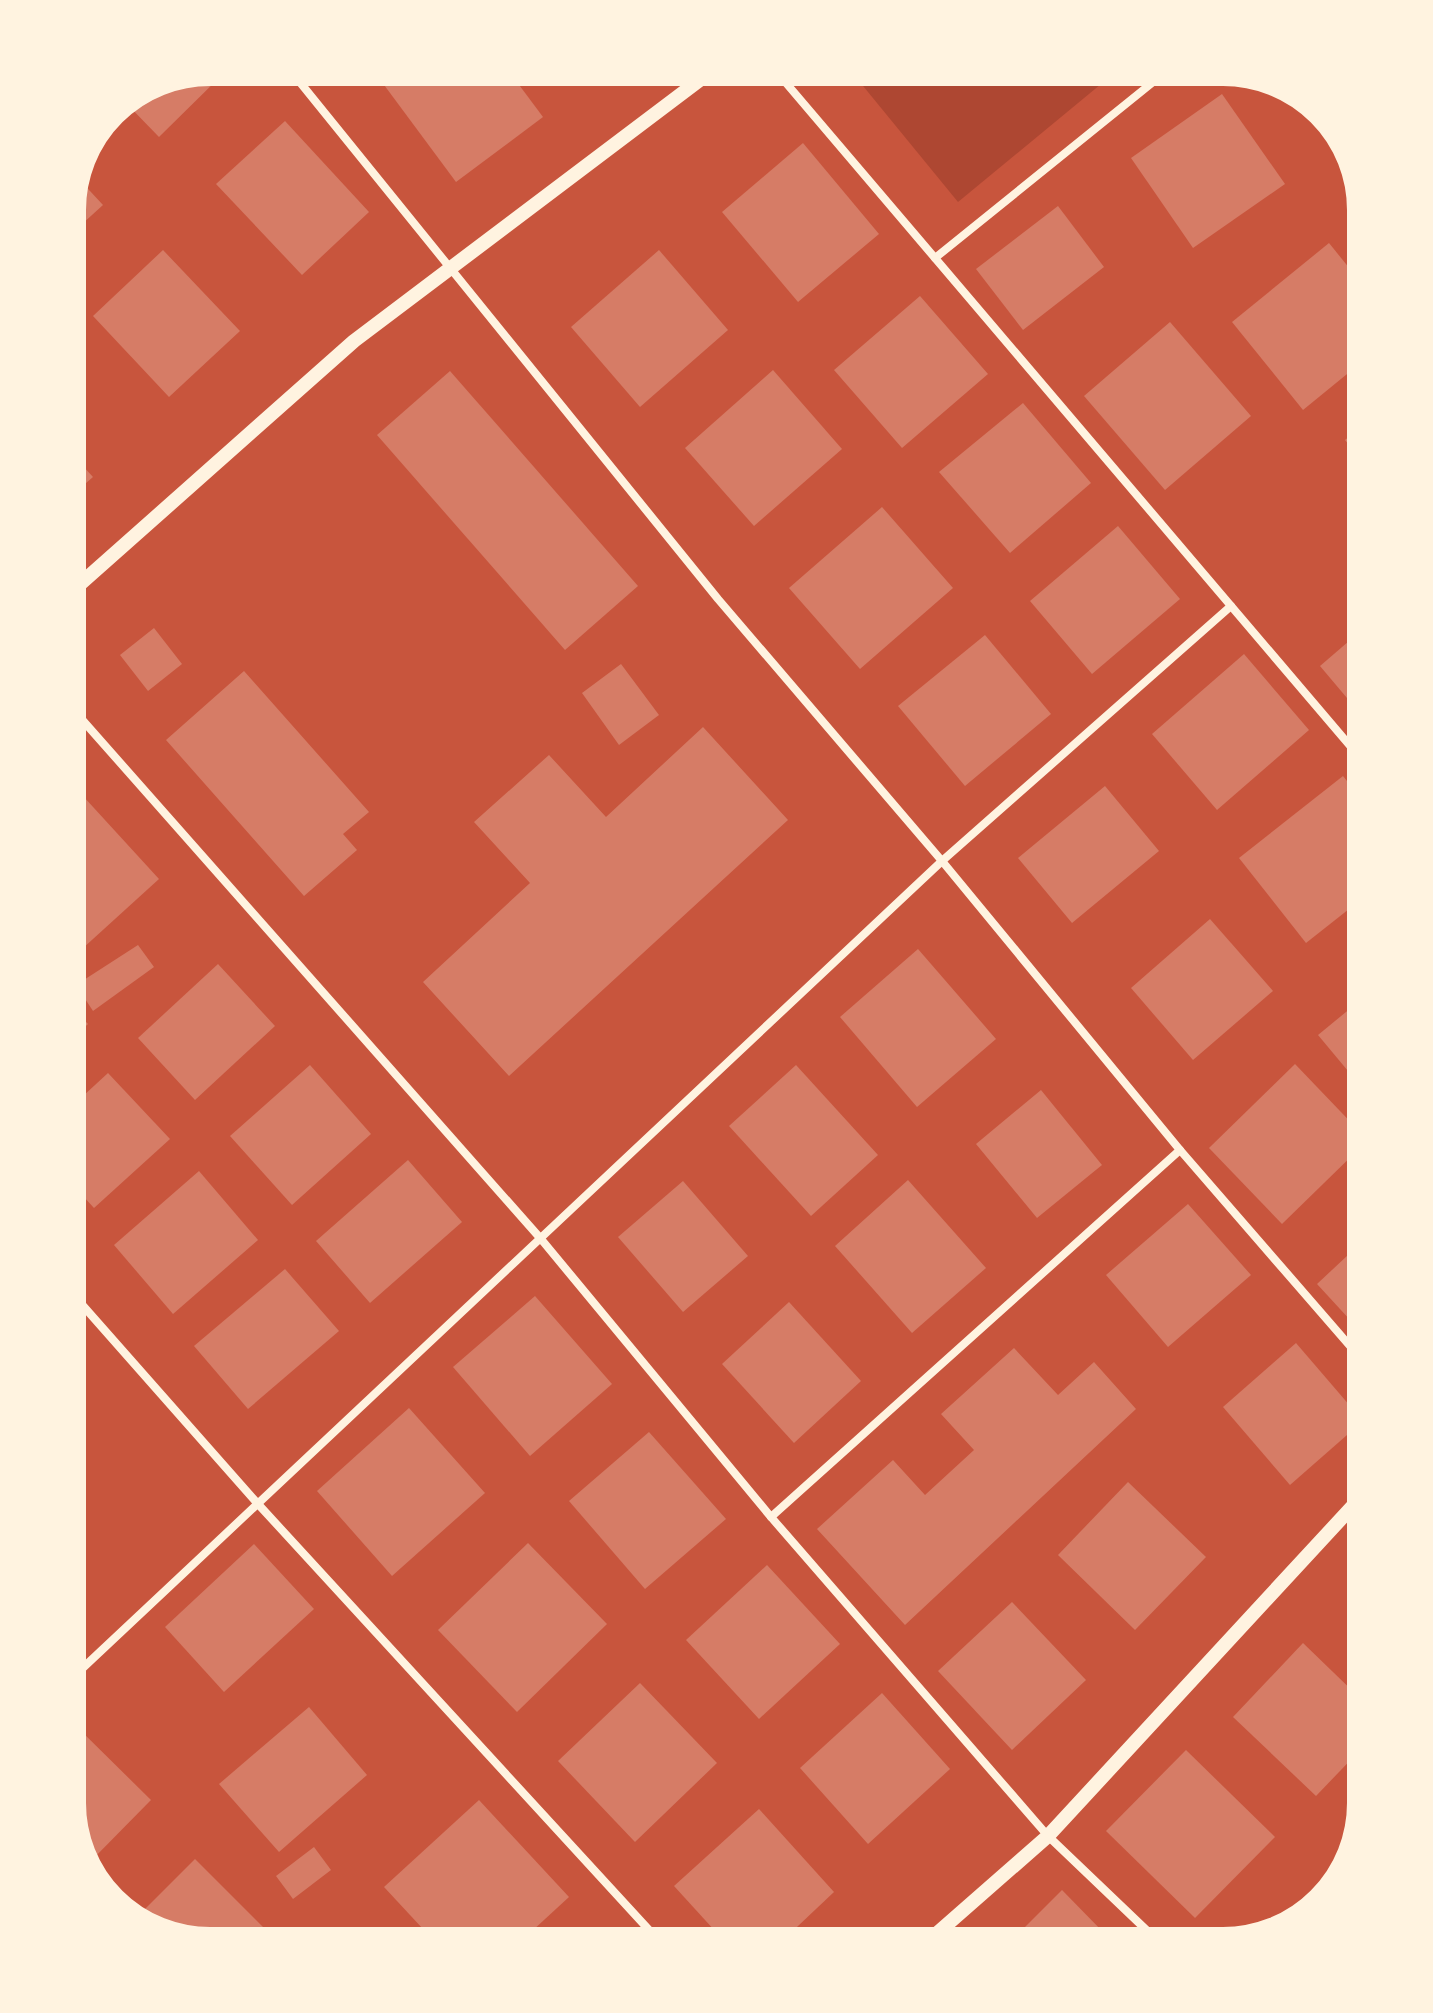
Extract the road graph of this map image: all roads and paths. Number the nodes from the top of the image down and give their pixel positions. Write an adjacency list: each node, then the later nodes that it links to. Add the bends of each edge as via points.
1 (301, 84): 6 (street)
2 (694, 84): 6 (street)
3 (787, 84): 5 (street)
4 (1151, 84): 5 (street)
5 (935, 258): 8 (street)
6 (451, 268): 7 (street, via 354,341); 11 (street, via 718,599)
7 (84, 581)
8 (1231, 606): 10 (street); 11 (street)
9 (84, 722): 13 (street)
10 (1349, 745)
11 (942, 861): 12 (street); 13 (street)
12 (1180, 1150): 15 (street); 18 (street)
13 (541, 1239): 16 (street); 18 (street)
14 (84, 1307): 16 (street)
15 (1349, 1345)
16 (258, 1504): 19 (street); 21 (street)
17 (1349, 1510): 20 (street)
18 (771, 1517): 20 (street)
19 (84, 1667)
20 (1048, 1836): 22 (street); 23 (street)
21 (648, 1929)
22 (942, 1929)
23 (1145, 1929)

